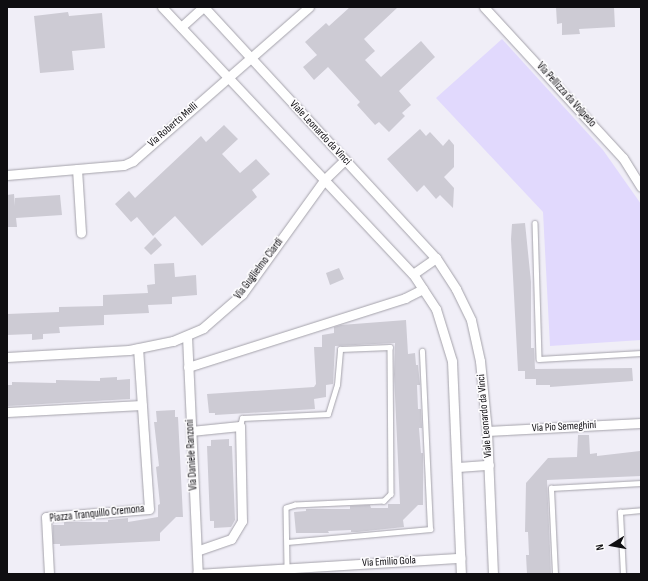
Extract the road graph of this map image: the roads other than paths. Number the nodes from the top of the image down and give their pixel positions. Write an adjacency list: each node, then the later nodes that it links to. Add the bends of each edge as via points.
1 (162, 7): 5 (street)
2 (203, 7): 5 (street, Viale Leonardo da Vinci); 6 (street, Viale Leonardo da Vinci)
3 (309, 7): 6 (street, Via Roberto Melli)
4 (484, 7): 12 (street, Via Pellizza da Volpedo, via 623,158)
5 (181, 27): 7 (street)
6 (252, 59): 7 (street, Via Roberto Melli); 8 (street, Viale Leonardo da Vinci)
7 (229, 76): 9 (street, Via Roberto Melli, via 133,161 124,165); 11 (street)
8 (345, 160): 11 (street, Via Guglielmo Ciardi); 15 (street, Viale Leonardo da Vinci)
9 (77, 169): 10 (street, Via Roberto Melli); 14 (street)
10 (7, 175)
11 (325, 180): 16 (street); 18 (street, Via Guglielmo Ciardi, via 242,294 203,328)
12 (641, 187)
13 (535, 223): 21 (lane, via 539,359)
14 (81, 233)
15 (436, 258): 16 (street); 29 (street, Viale Leonardo da Vinci, via 456,289 471,320 480,361)
16 (413, 274): 17 (street)
17 (423, 289): 23 (street, via 405,298); 31 (street, via 436,309 452,361)
18 (187, 336): 19 (street, Via Guglielmo Ciardi); 23 (street, Via Daniele Ranzoni)
19 (138, 348): 22 (street, Via Guglielmo Ciardi); 24 (street, Piazza Tranquillo Cremona)
20 (422, 350): 34 (lane, via 430,529)
21 (641, 353)
22 (7, 357)
23 (188, 367): 28 (street, Via Daniele Ranzoni)
24 (142, 405): 25 (street); 38 (street, Piazza Tranquillo Cremona, via 149,509 46,517)
25 (7, 412)
26 (641, 423): 29 (street, Via Pio Semeghini)
27 (240, 426): 28 (street); 34 (lane, via 242,418 328,414 337,385 340,349 390,347 391,494 384,501 294,505 286,508); 35 (street, via 242,521 231,539)
28 (191, 431): 35 (street, Via Daniele Ranzoni)
29 (488, 431): 30 (street, Viale Leonardo da Vinci)
30 (489, 465): 31 (street, Viale Leonardo da Vinci); 41 (street, Viale Leonardo da Vinci)
31 (458, 467): 36 (street)
32 (641, 483): 42 (lane, via 551,488)
33 (641, 510): 43 (lane, via 620,512)
34 (287, 542): 37 (lane)
35 (197, 551): 39 (street, Via Daniele Ranzoni)
36 (461, 558): 37 (street, Via Emilio Gola); 40 (street)
37 (287, 568): 39 (street, Via Emilio Gola)
38 (49, 574)
39 (197, 574)
40 (462, 574)
41 (493, 574)
42 (555, 574)
43 (623, 574)

